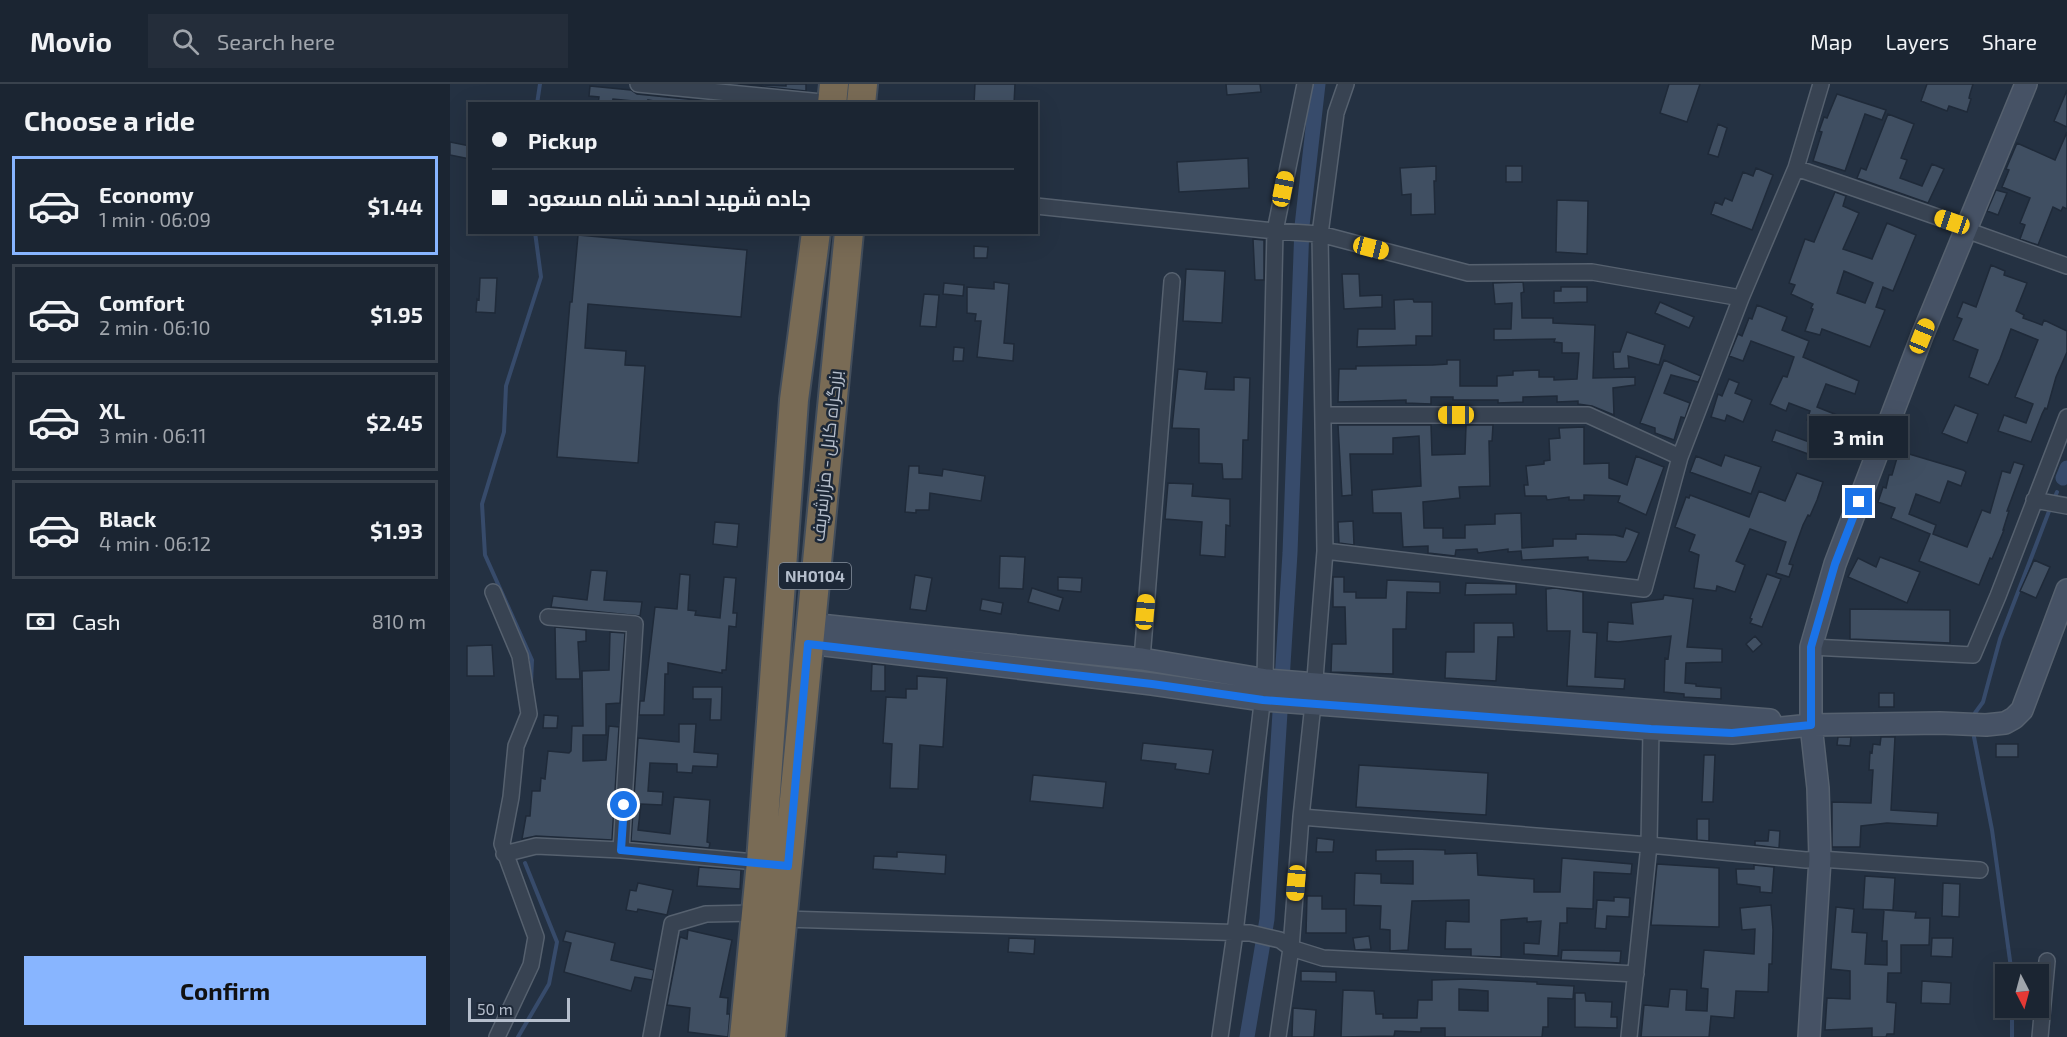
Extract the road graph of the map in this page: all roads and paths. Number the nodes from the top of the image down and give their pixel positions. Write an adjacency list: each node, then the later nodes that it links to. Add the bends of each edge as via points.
1 (638, 84): 8 (street)
2 (834, 84): 9 (highway)
3 (863, 84): 10 (highway)
4 (1305, 84): 14 (street)
5 (1346, 84): 17 (street, via 1336,113)
6 (1821, 84): 11 (street)
7 (2026, 84): 13 (main road)
8 (822, 102)
9 (832, 102)
10 (861, 102)
11 (1796, 168): 13 (street); 20 (street)
12 (1038, 206): 14 (street)
13 (1966, 230): 18 (street); 31 (main road, via 1835,564)
14 (1283, 231): 17 (street); 33 (street)
15 (816, 234): 42 (highway, بزرگراه کابل - مزارشریف / NH0104, via 794,400)
16 (849, 234): 30 (highway, بزرگراه کابل - مزارشریف / NH0104)
17 (1317, 234): 20 (street, via 1468,273 1592,272); 21 (street)
18 (2067, 266)
19 (1172, 281): 32 (street)
20 (1741, 298): 23 (street)
21 (1324, 415): 23 (street, via 1588,415); 26 (street)
22 (2067, 417): 24 (street)
23 (1680, 457): 26 (street, via 1644,589)
24 (2034, 500): 25 (street); 31 (street, via 1972,655)
25 (2067, 506)
26 (1325, 551): 34 (street)
27 (2067, 590): 35 (main road, via 2026,701 2014,718 2005,723)
28 (493, 592): 40 (street, via 520,656 529,714 516,746 502,844)
29 (548, 617): 39 (street, via 635,624)
30 (809, 634): 32 (main road); 33 (main road, via 1152,684); 42 (highway, بزرگراه کابل - مزارشریف / NH0104)
31 (1811, 647): 35 (main road)
32 (1142, 659): 33 (main road)
33 (1266, 689): 34 (main road); 46 (street)
34 (1313, 693): 35 (main road, via 1734,716); 36 (main road); 37 (street)
35 (1811, 725): 36 (main road, via 1732,733); 41 (main road)
36 (1651, 729): 38 (street)
37 (1301, 817): 38 (street); 47 (street)
38 (1649, 845): 41 (street); 49 (street)
39 (621, 850): 40 (street, via 536,846); 42 (street)
40 (504, 854): 50 (street, via 536,937 531,965)
41 (1820, 859): 43 (street); 57 (main road)
42 (775, 864): 44 (highway, بزرگراه کابل - مزارشریف / NH0104); 45 (highway, بزرگراه کابل - مزارشریف / NH0104)
43 (1980, 870)
44 (755, 914): 45 (street); 51 (street, via 706,914 672,924); 52 (highway, بزرگراه کابل - مزارشریف / NH0104)
45 (784, 919): 46 (street); 53 (highway, بزرگراه کابل - مزارشریف / NH0104)
46 (1243, 933): 47 (street); 54 (street)
47 (1285, 944): 49 (street, via 1323,958); 55 (street)
48 (2048, 961): 58 (street)
49 (1636, 974): 56 (street)
50 (496, 1037)
51 (651, 1037)
52 (744, 1037)
53 (771, 1037)
54 (1220, 1037)
55 (1278, 1037)
56 (1629, 1037)
57 (1809, 1037)
58 (2040, 1037)

